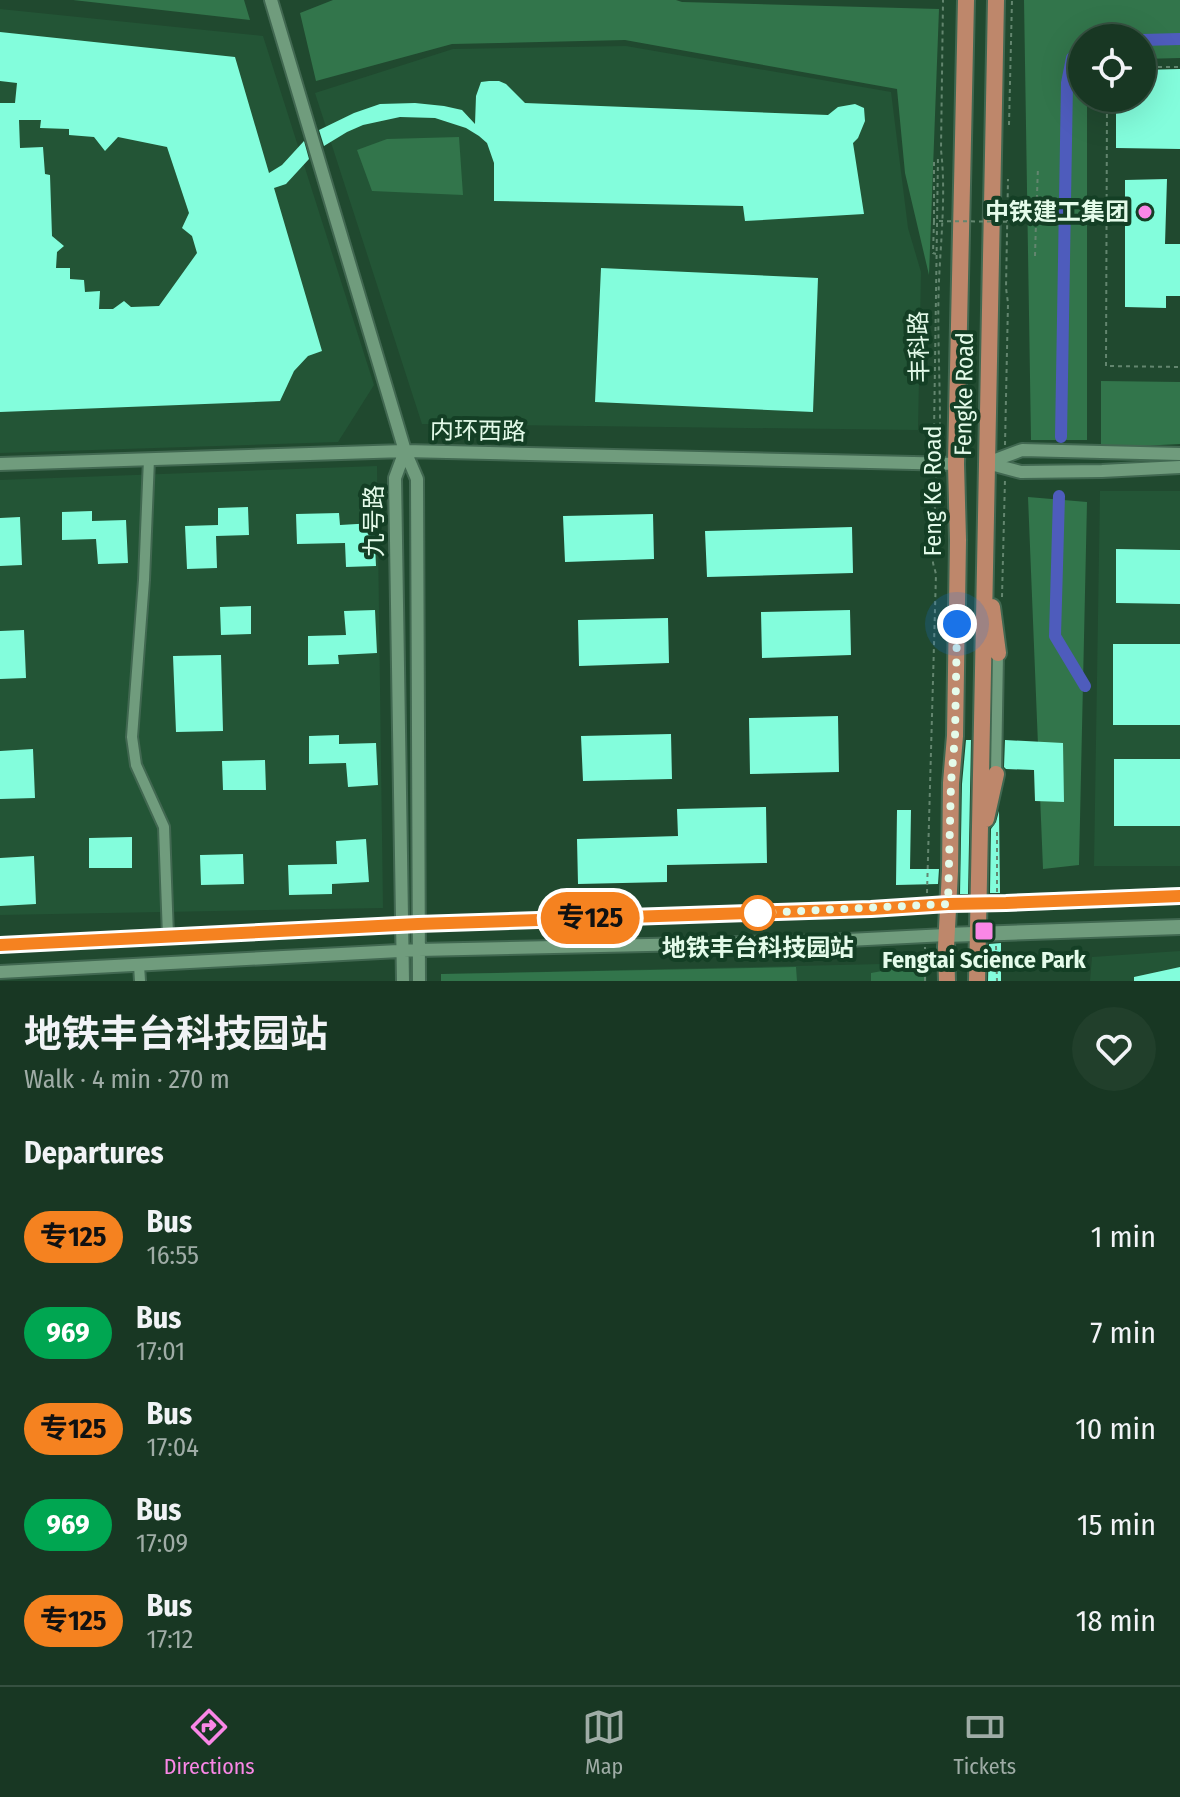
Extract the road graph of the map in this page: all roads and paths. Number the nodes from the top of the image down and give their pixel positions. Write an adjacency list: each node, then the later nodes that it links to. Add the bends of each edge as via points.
1 (271, 0): 18 (street)
2 (943, 0): 22 (path, 丰科路)
3 (966, 0): 25 (main road, Feng Ke Road)
4 (996, 0): 23 (main road, Fengke Road)
5 (1012, 0): 9 (path)
6 (1156, 67): 7 (path)
7 (1180, 67)
8 (1107, 112): 16 (path, via 1106,366)
9 (1008, 129)
10 (1038, 167): 13 (path, bridge)
11 (1008, 177): 21 (path)
12 (934, 221): 13 (path, bridge); 14 (path); 14 (path, bridge, via 938,158)
13 (1036, 222): 15 (path)
14 (936, 254): 17 (path, via 934,433)
15 (1035, 256)
16 (1180, 367)
17 (928, 441)
18 (405, 451): 20 (street, 内环西路); 22 (street, 内环西路); 38 (street, 九号路, via 417,479); 39 (street, 九号路, via 395,478)
19 (1180, 454): 21 (street, via 1022,450)
20 (149, 459): 24 (street, 内环西路); 44 (street, via 132,737 136,765 164,827)
21 (1005, 462): 23 (street); 26 (street, via 1021,472); 28 (path)
22 (936, 463): 25 (street, 内环西路); 37 (path, 丰科路)
23 (987, 463): 27 (main road, Fengke Road)
24 (0, 464)
25 (956, 464): 34 (main road, Feng Ke Road)
26 (1180, 467)
27 (984, 588): 29 (main road); 32 (main road, Fengke Road)
28 (1002, 600)
29 (998, 653): 30 (street)
30 (996, 774): 32 (main road)
31 (997, 821): 36 (path)
32 (979, 840): 35 (main road, Fengke Road)
33 (1180, 896): 36 (main road)
34 (948, 904): 35 (main road); 37 (street); 42 (main road, Feng Ke Road)
35 (978, 904): 36 (main road); 43 (main road, Fengke Road)
36 (997, 904)
37 (927, 906): 38 (street)
38 (418, 924): 39 (street); 47 (street, 九号路)
39 (402, 925): 44 (street); 48 (street, 九号路)
40 (1180, 927): 41 (main road)
41 (996, 934): 43 (main road); 57 (path)
42 (946, 935): 43 (main road); 45 (street); 55 (main road, Feng Ke Road)
43 (978, 935): 56 (main road, Fengke Road)
44 (168, 936): 46 (street)
45 (927, 937): 47 (street); 54 (path)
46 (0, 945)
47 (418, 950): 48 (street); 53 (street, 九号路)
48 (402, 951): 49 (street); 52 (street, 九号路)
49 (139, 965): 50 (street); 51 (street)
50 (0, 972)
51 (140, 981)
52 (403, 981)
53 (419, 981)
54 (925, 981)
55 (947, 981)
56 (977, 981)
57 (997, 981)

